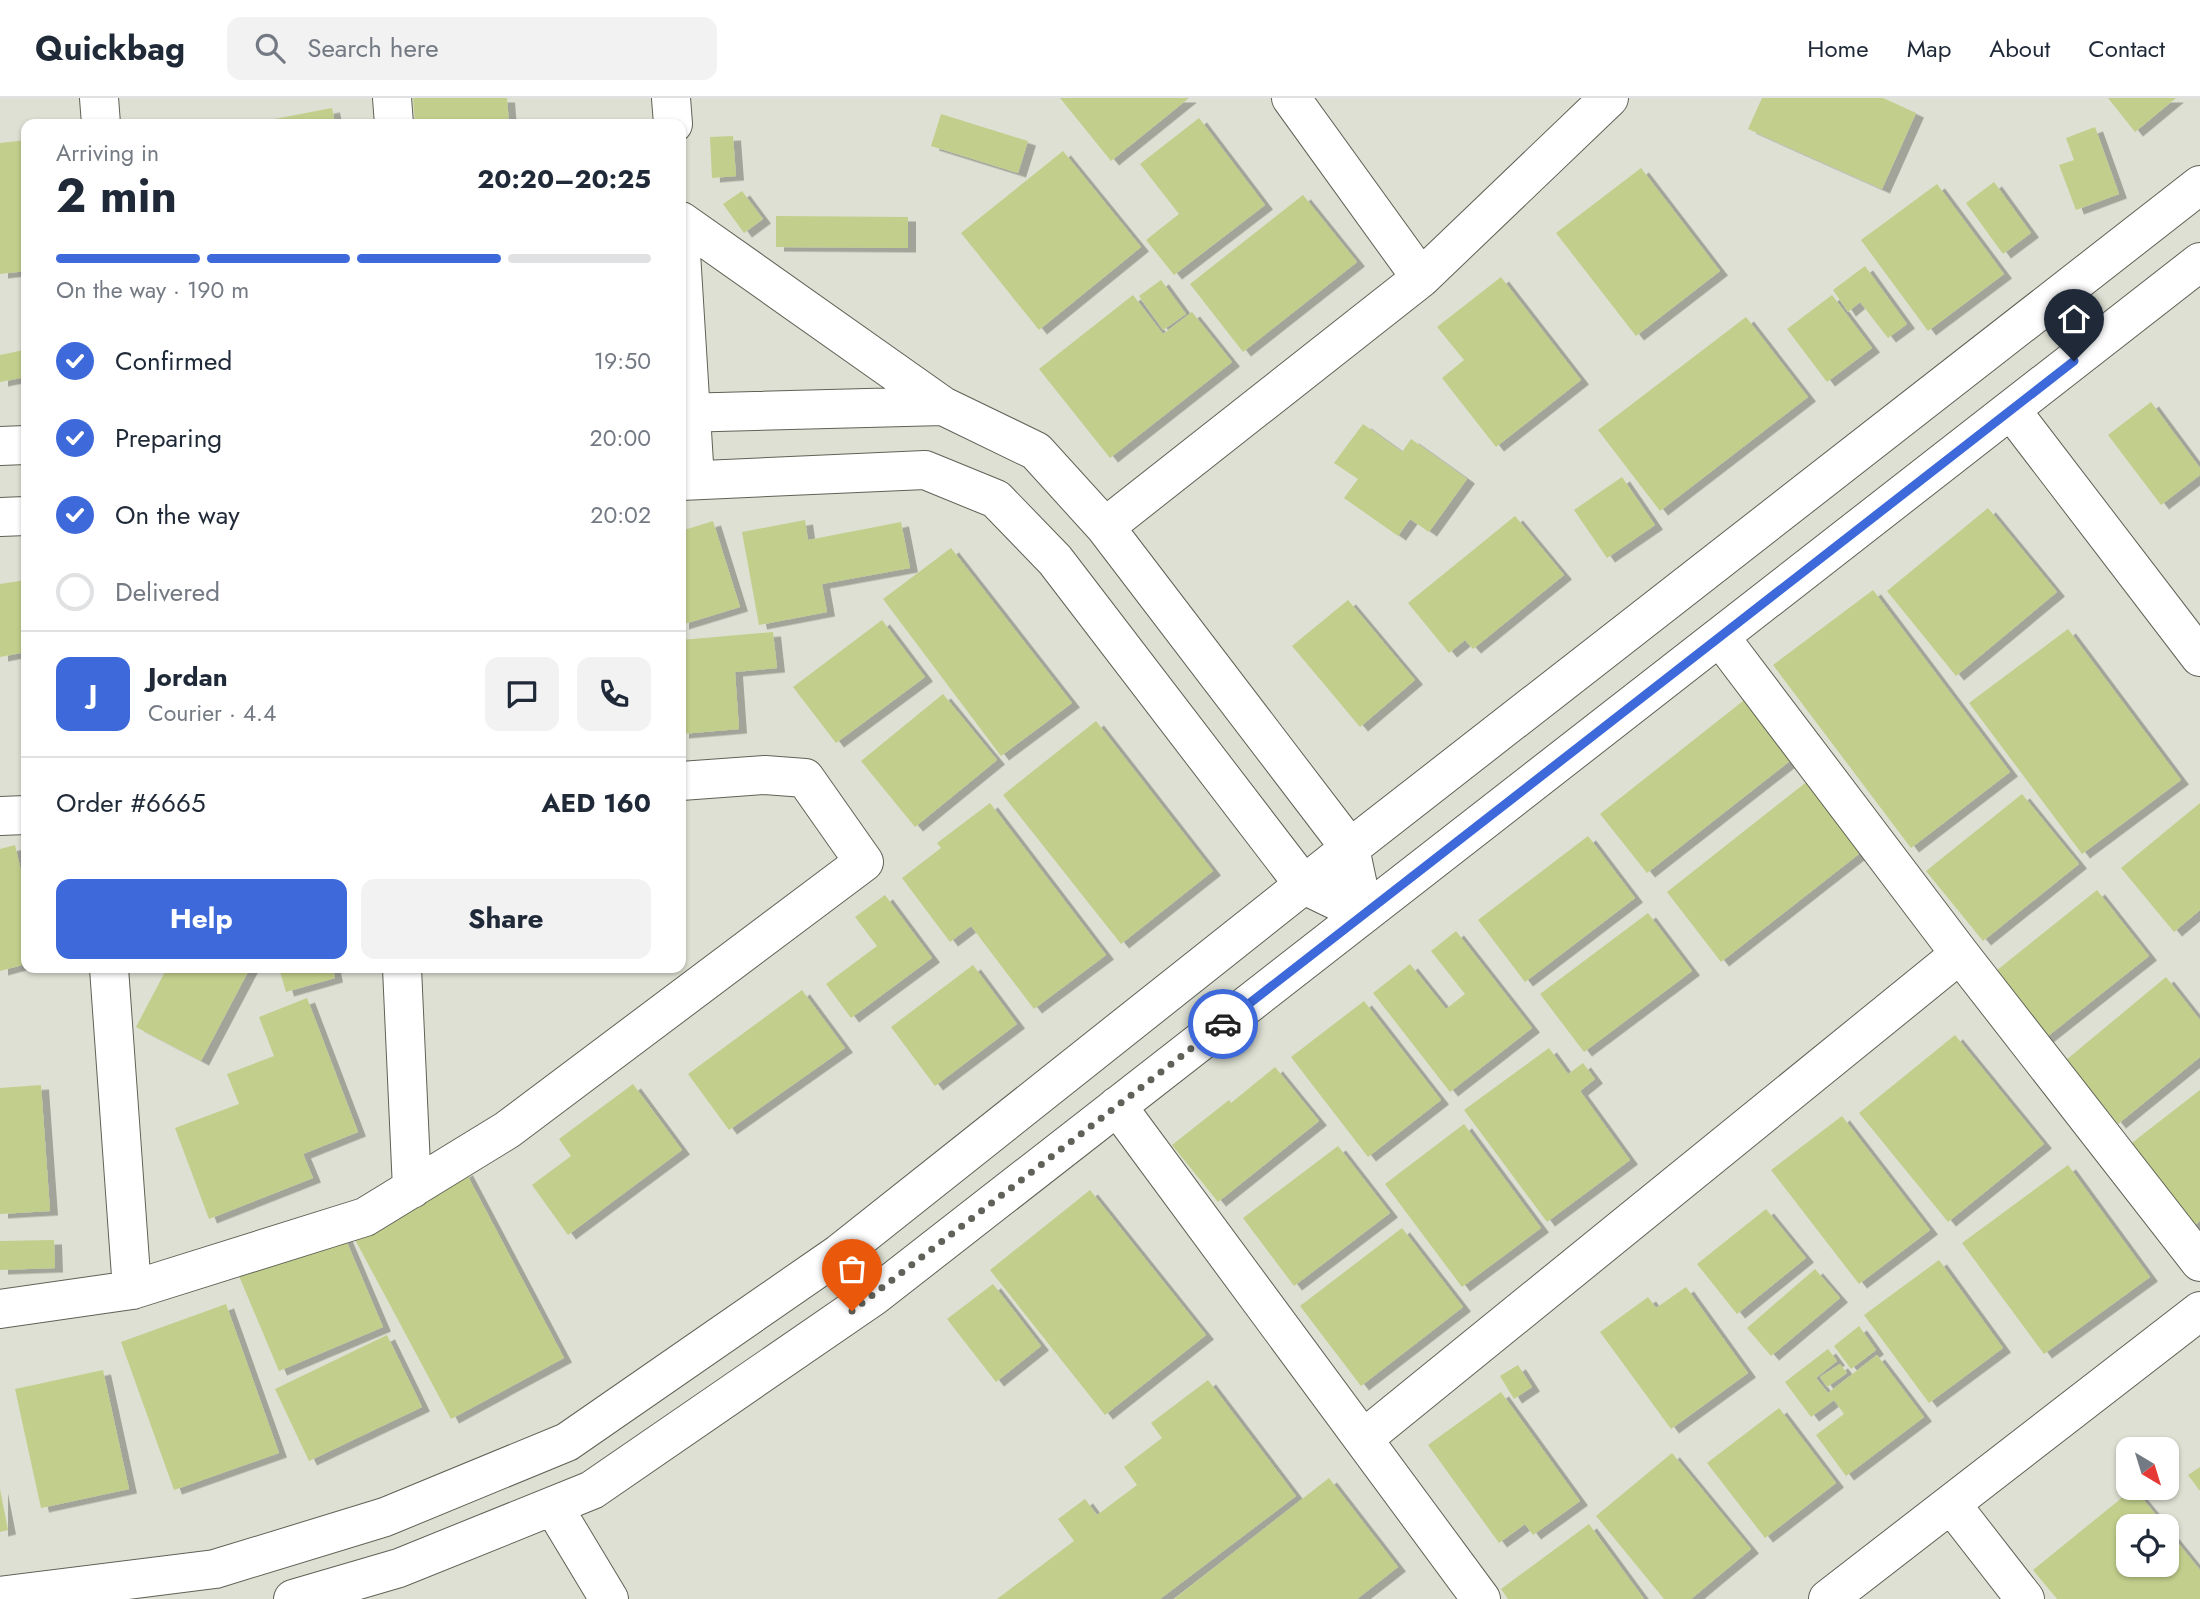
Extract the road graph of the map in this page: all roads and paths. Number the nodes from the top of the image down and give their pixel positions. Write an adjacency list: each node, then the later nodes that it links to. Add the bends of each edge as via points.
1 (99, 98): 6 (street)
2 (392, 98): 7 (street)
3 (671, 98): 8 (street)
4 (1291, 98): 12 (street)
5 (1609, 98): 12 (street)
6 (101, 119)
7 (394, 119)
8 (673, 119)
9 (2200, 184): 27 (street)
10 (686, 225): 13 (street)
11 (2200, 262): 14 (street)
12 (1421, 278): 21 (street)
13 (943, 406): 15 (street); 21 (street, via 1036,451)
14 (2011, 410): 22 (street); 23 (street)
15 (686, 413): 18 (street)
16 (21, 445): 17 (street)
17 (0, 446)
18 (688, 480): 28 (street, via 925,470 996,499 1055,560)
19 (21, 516): 20 (street)
20 (0, 517)
21 (1105, 527): 27 (street)
22 (1720, 636): 29 (street); 30 (street)
23 (2200, 657)
24 (686, 781): 34 (street, via 765,775 804,778 864,862 507,1130)
25 (21, 815): 26 (street)
26 (0, 816)
27 (1350, 848): 28 (street); 29 (street)
28 (1304, 885): 29 (street); 43 (street, via 840,1253 567,1442 384,1517 215,1569)
29 (1364, 914): 33 (street)
30 (1960, 954): 35 (street); 39 (street)
31 (109, 973): 36 (street)
32 (402, 973): 34 (street)
33 (1117, 1107): 39 (street); 41 (street, via 874,1296 592,1490)
34 (412, 1189): 36 (street, via 365,1217)
35 (2200, 1262)
36 (132, 1290): 37 (street)
37 (0, 1310)
38 (2200, 1311): 40 (street)
39 (1363, 1440): 46 (street)
40 (1951, 1504): 47 (street); 48 (street)
41 (553, 1506): 42 (street); 45 (street)
42 (346, 1592): 44 (street)
43 (0, 1596)
44 (293, 1599)
45 (609, 1599)
46 (1481, 1599)
47 (1828, 1599)
48 (2025, 1599)

